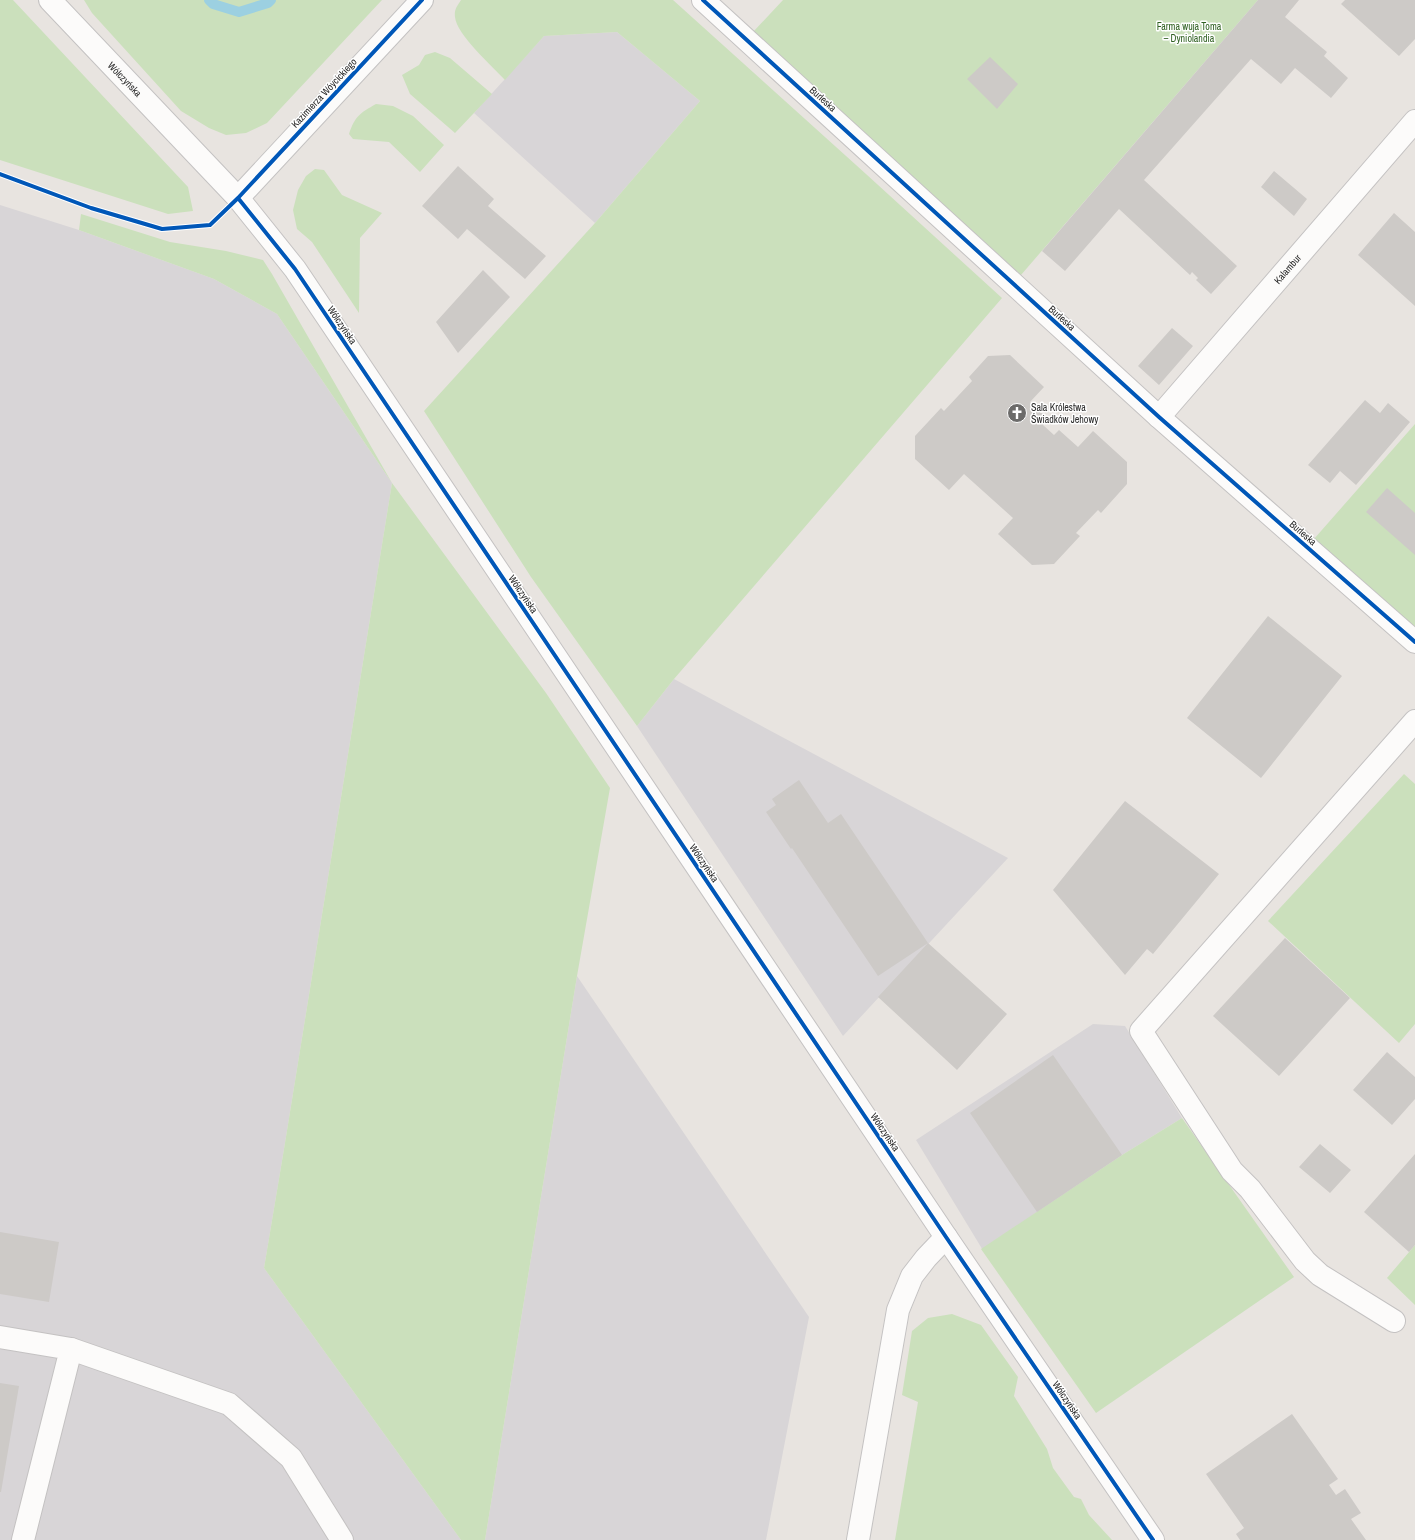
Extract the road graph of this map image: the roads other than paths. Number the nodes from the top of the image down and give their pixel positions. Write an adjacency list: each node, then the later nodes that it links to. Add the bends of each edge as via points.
1 (50, 0): 5 (street, Wólczyńska)
2 (422, 0): 5 (street, Kazimierza Wóycickiego)
3 (703, 0): 6 (street, Burleska)
4 (1415, 121): 6 (street, Kalambur)
5 (238, 198): 9 (street, Wólczyńska, via 295,269)
6 (1158, 417): 7 (street, Burleska)
7 (1415, 642)
8 (1415, 721): 10 (street, via 1141,1031 1232,1171 1250,1189 1305,1261 1320,1276)
9 (946, 1237): 15 (street, via 912,1276 898,1310); 16 (street, Wólczyńska)
10 (1394, 1321)
11 (0, 1337): 12 (street)
12 (71, 1349): 13 (street); 14 (street, via 229,1404 291,1458)
13 (23, 1540)
14 (342, 1540)
15 (858, 1540)
16 (1153, 1540)

